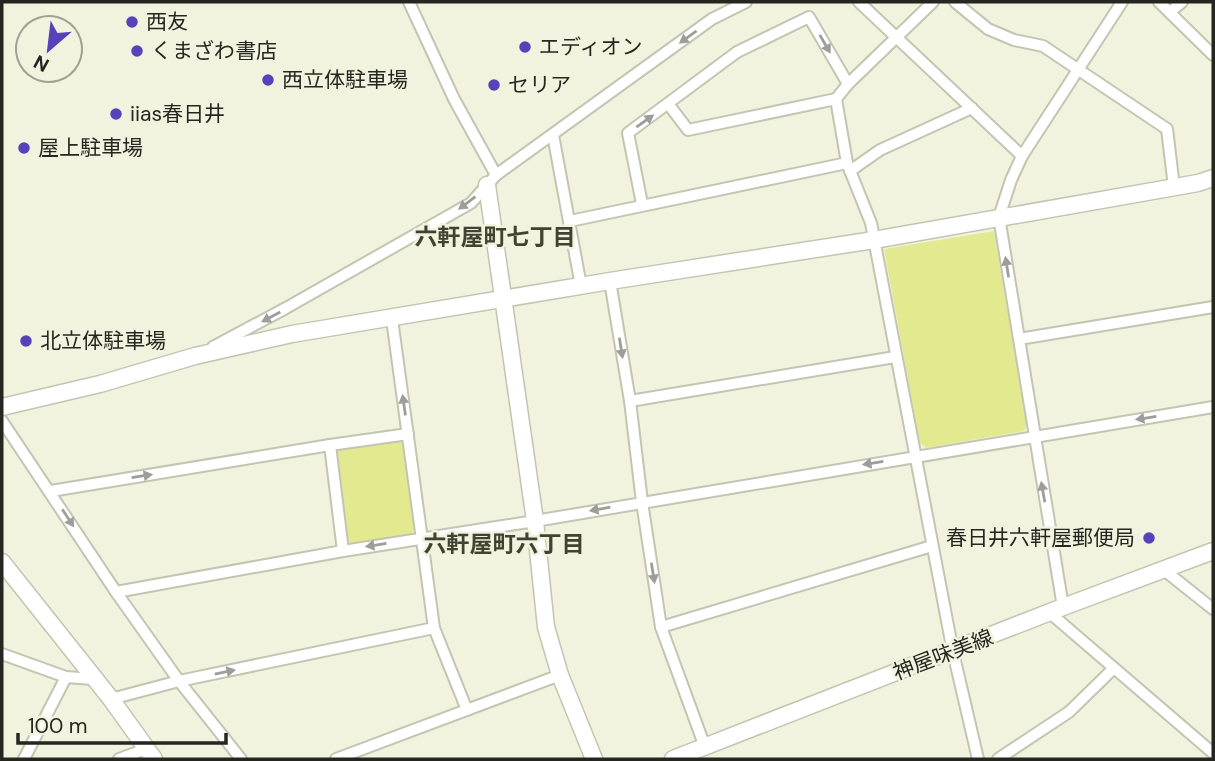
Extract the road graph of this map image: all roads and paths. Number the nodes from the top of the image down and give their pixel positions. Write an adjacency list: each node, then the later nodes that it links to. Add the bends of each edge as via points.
1 (409, 2): 21 (street)
2 (746, 2): 17 (street, one-way to 17, via 712,19)
3 (859, 2): 10 (street)
4 (933, 2): 10 (street)
5 (956, 2): 12 (street, via 988,29 1043,46)
6 (1122, 2): 12 (street)
7 (1159, 2): 9 (street)
8 (1182, 2): 9 (street)
9 (1170, 12): 11 (street)
10 (897, 37): 13 (street); 16 (street)
11 (1213, 55)
12 (1078, 70): 18 (street); 22 (street, via 1167,130)
13 (848, 84): 14 (street); 15 (street, one-way to 13, via 737,52 809,17)
14 (836, 99): 15 (street, via 688,130); 19 (street)
15 (668, 105): 23 (street, one-way to 15, via 628,133)
16 (972, 108): 18 (street); 19 (street)
17 (553, 135): 21 (street); 25 (street)
18 (1023, 156): 24 (street)
19 (849, 167): 23 (street); 26 (street)
20 (1213, 178): 22 (street)
21 (491, 180): 29 (street); 33 (street, one-way to 33, via 471,203)
22 (1174, 187): 24 (street)
23 (642, 204): 25 (street)
24 (999, 217): 26 (street); 32 (street, one-way to 24)
25 (570, 221): 28 (street)
26 (874, 240): 27 (street); 34 (street)
27 (610, 281): 28 (street); 35 (street, one-way to 35)
28 (581, 286): 29 (street)
29 (502, 300): 31 (street); 45 (street)
30 (1213, 307): 32 (street)
31 (392, 319): 33 (street, via 292,334); 39 (street, one-way to 31)
32 (1019, 339): 40 (street)
33 (195, 356): 36 (street)
34 (895, 357): 35 (street); 42 (street)
35 (630, 401): 44 (street)
36 (2, 407)
37 (1213, 407): 40 (street, one-way to 40)
38 (2, 421): 43 (street)
39 (408, 434): 41 (street); 46 (street)
40 (1034, 437): 42 (street); 54 (street, one-way to 40)
41 (330, 444): 43 (street, one-way to 41); 48 (street)
42 (915, 457): 44 (street, one-way to 44); 47 (street)
43 (51, 491): 52 (street, one-way to 52)
44 (642, 502): 45 (street, one-way to 45); 55 (street, one-way to 55)
45 (535, 521): 46 (street); 60 (street, via 545,627)
46 (423, 538): 48 (street, one-way to 48); 56 (street)
47 (932, 546): 55 (street); 57 (street)
48 (343, 551): 52 (street)
49 (1213, 551): 51 (street, 神屋味美線)
50 (2, 562): 62 (street)
51 (1164, 570): 53 (street); 54 (street, 神屋味美線)
52 (116, 592): 63 (street)
53 (1213, 609)
54 (1057, 610): 57 (street, 神屋味美線); 59 (street)
55 (661, 627): 66 (street)
56 (434, 628): 63 (street, one-way to 56); 65 (street)
57 (953, 652): 66 (street, 神屋味美線); 75 (street)
58 (2, 654): 61 (street)
59 (1113, 668): 67 (street); 76 (street, via 1069,712)
60 (560, 675): 65 (street); 73 (street)
61 (66, 677): 62 (street); 69 (street)
62 (93, 679): 64 (street)
63 (179, 681): 64 (street); 71 (street)
64 (111, 699): 68 (street)
65 (467, 710): 72 (street)
66 (705, 747): 74 (street, 神屋味美線)
67 (1213, 753)
68 (150, 754): 70 (street)
69 (24, 759)
70 (119, 759)
71 (241, 759)
72 (336, 759)
73 (594, 759)
74 (673, 759)
75 (978, 759)
76 (998, 759)

